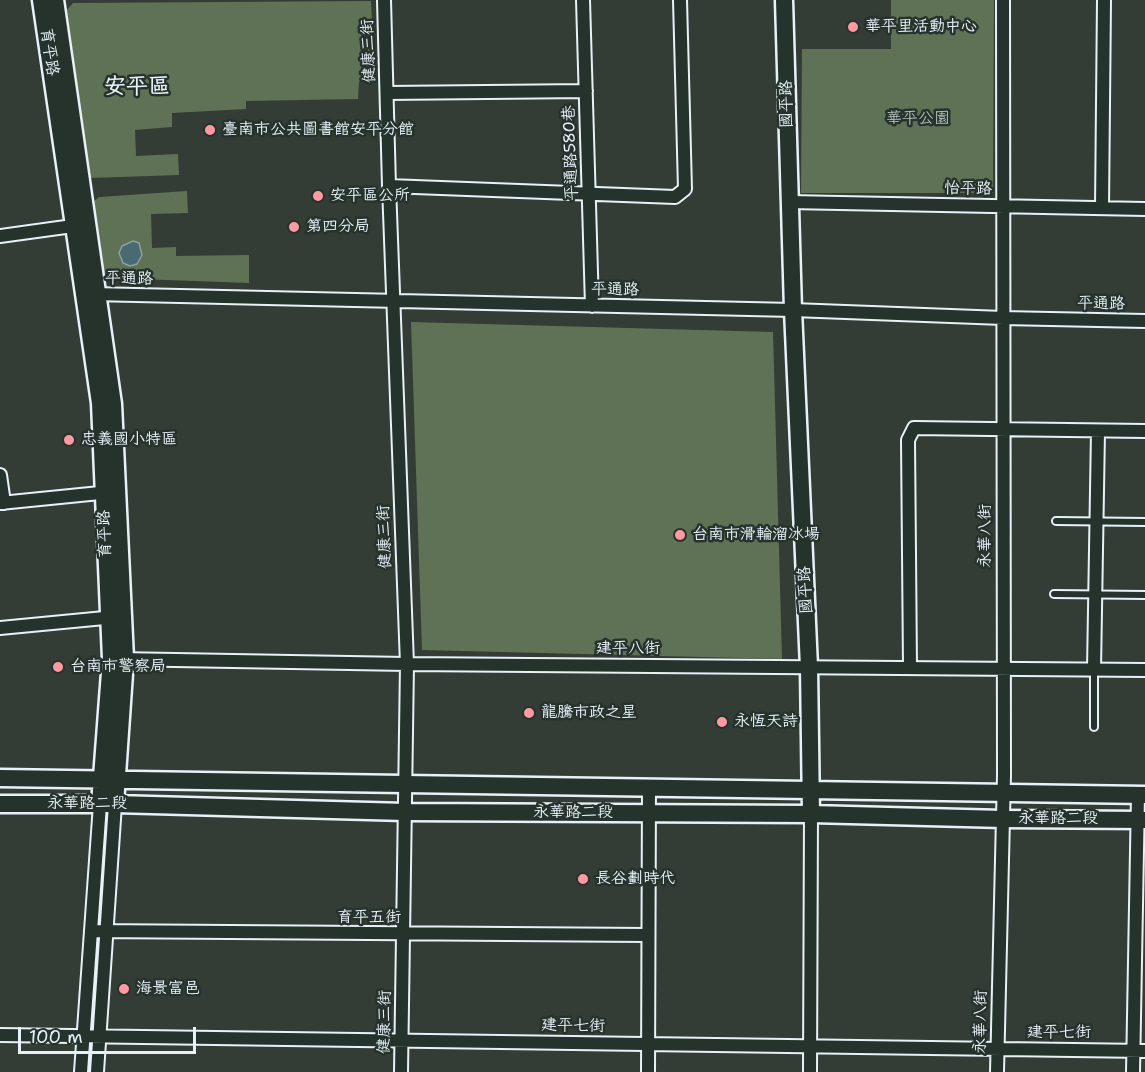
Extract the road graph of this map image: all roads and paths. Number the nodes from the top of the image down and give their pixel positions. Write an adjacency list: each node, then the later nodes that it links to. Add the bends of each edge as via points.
1 (41, 0): 17 (street, 育平路)
2 (55, 0): 17 (street, 育平路)
3 (384, 0): 10 (street, 健康三街)
4 (583, 0): 9 (street, 平通路580巷)
5 (680, 0): 12 (street, via 685,189 675,197)
6 (784, 0): 13 (street, 國平路)
7 (1003, 0): 14 (street, 永華八街)
8 (1104, 0): 15 (street)
9 (586, 91): 10 (street); 12 (street, 平通路580巷)
10 (387, 93): 11 (street, 健康三街)
11 (389, 186): 12 (street); 20 (street, 健康三街)
12 (589, 195): 21 (street, 平通路580巷)
13 (789, 202): 14 (street, 怡平路); 22 (street, 國平路)
14 (1004, 206): 15 (street, 怡平路); 23 (street, 永華八街)
15 (1102, 208): 16 (street, 怡平路)
16 (1145, 209)
17 (80, 224): 18 (street); 19 (street, 育平路)
18 (0, 236)
19 (91, 294): 20 (street, 平通路); 29 (street, 育平路)
20 (393, 300): 21 (street, 平通路); 40 (street, 健康三街)
21 (592, 306): 22 (street, 平通路)
22 (793, 310): 23 (street, 平通路); 41 (street, 國平路)
23 (1003, 318): 24 (street, 平通路); 25 (street, 永華八街)
24 (1145, 321)
25 (1002, 429): 26 (street); 42 (street, via 914,428 908,440); 43 (street, 永華八街)
26 (1098, 430): 27 (street); 32 (street)
27 (1145, 431)
28 (0, 475): 30 (street)
29 (110, 492): 30 (street); 37 (street, 育平路)
30 (2, 503)
31 (1056, 521): 32 (lane)
32 (1096, 522): 33 (lane); 35 (street)
33 (1145, 522)
34 (1054, 594): 35 (lane)
35 (1095, 594): 36 (lane); 44 (street)
36 (1145, 595)
37 (115, 617): 38 (street); 39 (street, 育平路)
38 (0, 628)
39 (118, 659): 40 (street, 建平八街); 48 (street, 育平路)
40 (407, 664): 41 (street, 建平八街); 49 (street, 健康三街)
41 (809, 667): 42 (street, 建平八街); 51 (street, 國平路)
42 (910, 667): 43 (street, 建平八街)
43 (1003, 668): 44 (street, 建平八街); 52 (street, 永華八街)
44 (1094, 669): 45 (street, 建平八街); 46 (lane)
45 (1145, 670)
46 (1094, 727)
47 (0, 778): 48 (street, 永華路二段)
48 (110, 779): 49 (street, 永華路二段); 55 (street, 育平路)
49 (405, 784): 50 (street, 永華路二段); 56 (street, 健康三街)
50 (649, 787): 51 (street, 永華路二段); 57 (street)
51 (811, 789): 52 (street, 永華路二段); 58 (street, 國平路)
52 (1004, 792): 53 (street, 永華路二段); 59 (street, 永華八街)
53 (1142, 795): 60 (street)
54 (0, 804): 55 (street, 永華路二段)
55 (107, 804): 56 (street, 永華路二段); 61 (street, 育平路); 62 (street, 育平路)
56 (405, 812): 57 (street, 永華路二段); 63 (street, 健康三街)
57 (649, 814): 58 (street, 永華路二段); 64 (street)
58 (811, 814): 59 (street, 永華路二段); 70 (street, 國平路)
59 (1003, 819): 60 (street, 永華路二段); 71 (street, 永華八街)
60 (1141, 820): 72 (street)
61 (91, 931): 62 (street, 育平五街); 66 (street, 育平路)
62 (106, 932): 63 (street, 育平五街); 67 (street, 育平路)
63 (403, 935): 64 (street, 育平五街); 68 (street, 健康三街)
64 (647, 935): 69 (street)
65 (0, 1035): 66 (street, 建平七街)
66 (84, 1036): 67 (street, 建平七街); 73 (street, 育平路)
67 (99, 1036): 68 (street, 建平七街); 74 (street, 育平路)
68 (401, 1040): 69 (street, 建平七街); 75 (street, 健康三街)
69 (648, 1043): 70 (street, 建平七街); 76 (street)
70 (809, 1046): 71 (street, 建平七街); 77 (street, 國平路)
71 (997, 1049): 72 (street, 建平七街); 78 (street, 永華八街)
72 (1139, 1051): 79 (street)
73 (81, 1072)
74 (97, 1072)
75 (401, 1072)
76 (648, 1072)
77 (810, 1072)
78 (997, 1072)
79 (1132, 1072)

